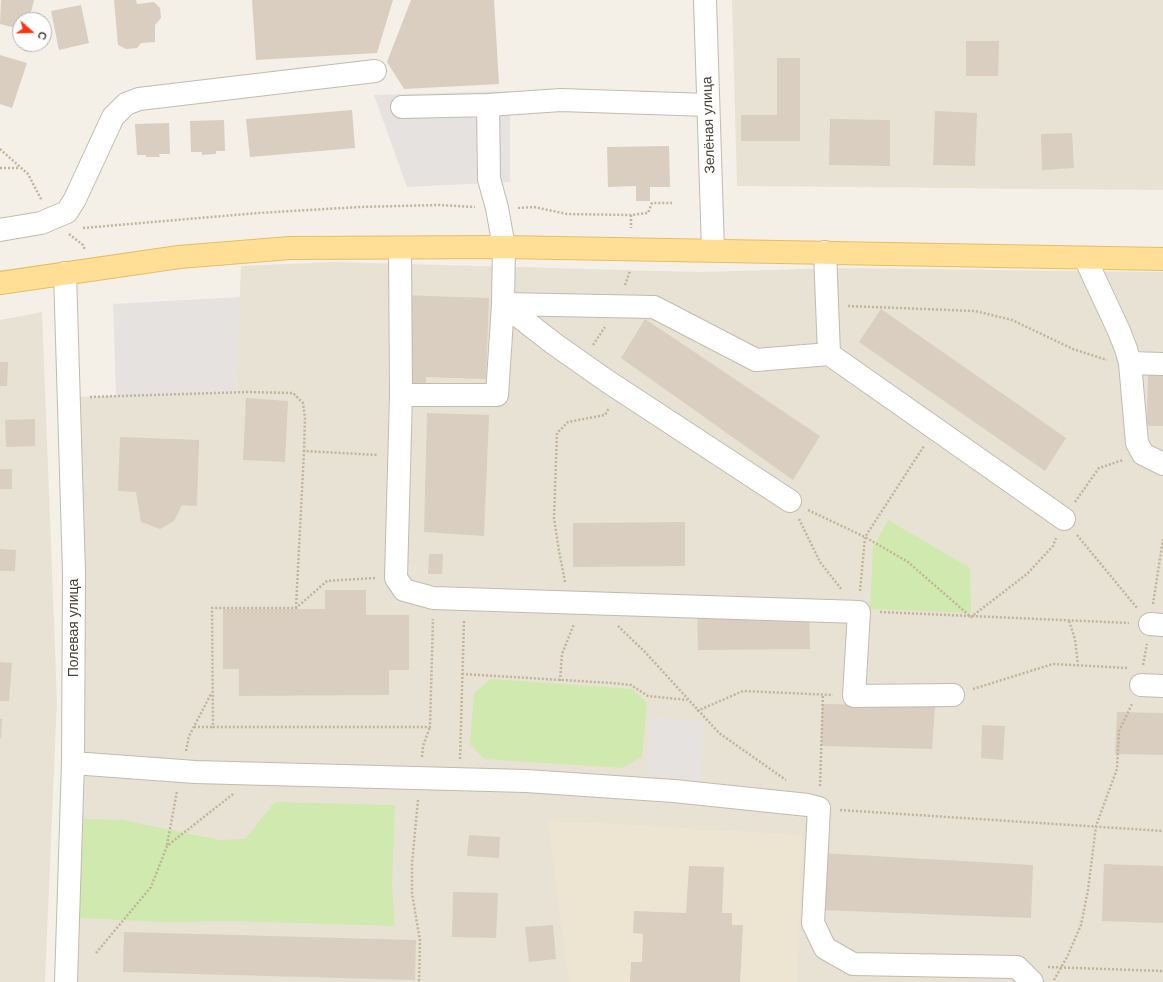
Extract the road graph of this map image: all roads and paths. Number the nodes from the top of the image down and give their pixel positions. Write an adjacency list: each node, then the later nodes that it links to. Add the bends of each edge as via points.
1 (705, 0): 4 (street, Зелёная улица)
2 (375, 71): 11 (street, via 138,99 126,104 113,117 67,212 41,223)
3 (488, 105): 4 (street, via 561,100); 5 (street); 9 (street, via 489,179)
4 (708, 105): 16 (street, Зелёная улица)
5 (402, 107)
6 (0, 150): 7 (path, via 21,168)
7 (0, 168)
8 (672, 203): 9 (path, via 652,203 648,213 631,215 567,214 534,207)
9 (497, 208): 10 (path, via 438,204 359,207 250,213); 14 (street)
10 (79, 228)
11 (0, 230)
12 (72, 230): 13 (path)
13 (66, 231)
14 (504, 247): 15 (main road); 16 (main road); 22 (street)
15 (400, 248): 20 (main road, via 290,248 179,256); 28 (street)
16 (713, 250): 17 (main road)
17 (825, 252): 18 (main road); 23 (street)
18 (1085, 258): 19 (main road); 25 (street, via 1119,331)
19 (1163, 259)
20 (65, 273): 21 (main road); 63 (street, Полевая улица, via 74,573)
21 (0, 283)
22 (503, 304): 24 (street, via 654,307 756,360); 27 (street, via 552,343); 28 (street, via 497,395)
23 (828, 305): 24 (street); 25 (path, via 976,311 1012,320 1086,354)
24 (829, 354): 30 (street)
25 (1130, 363): 26 (street); 32 (street, via 1137,443)
26 (1163, 364)
27 (622, 391): 35 (street); 42 (path, via 605,415 568,422 557,433 554,518 559,551 568,592)
28 (401, 395): 33 (street)
29 (88, 397): 31 (path, via 293,393 303,403)
30 (935, 428): 36 (street); 37 (path)
31 (304, 451): 33 (path); 43 (path)
32 (1143, 454): 34 (street); 36 (path, via 1098,468)
33 (400, 456): 40 (street, via 396,578 404,590)
34 (1163, 464)
35 (790, 501): 37 (path); 44 (path, via 820,562)
36 (1064, 519): 45 (path, via 1053,546 1027,574); 47 (path)
37 (865, 537): 44 (path); 45 (path, via 908,562)
38 (1163, 540): 47 (path)
39 (381, 577): 43 (path, via 326,581)
40 (433, 598): 41 (street); 62 (path)
41 (465, 600): 42 (street); 50 (path)
42 (585, 604): 44 (street); 52 (path, via 572,627 562,654)
43 (296, 608): 54 (path, via 212,608)
44 (859, 612): 45 (path); 57 (street)
45 (970, 616): 46 (path)
46 (1069, 621): 47 (path); 49 (path, via 1075,639)
47 (1156, 624): 51 (path)
48 (617, 625): 58 (path)
49 (1078, 665): 51 (path); 56 (path, via 1053,664)
50 (462, 674): 52 (path); 67 (path)
51 (1142, 677): 53 (street); 70 (path, via 1119,731 1117,769)
52 (560, 681): 58 (path, via 632,686 648,696)
53 (1163, 686)
54 (212, 692): 60 (path); 61 (path)
55 (823, 694): 57 (path); 59 (path, via 743,691); 69 (path)
56 (953, 695): 57 (street)
57 (854, 696)
58 (688, 700): 59 (path)
59 (697, 711): 68 (path, via 719,733)
60 (194, 727): 61 (path); 64 (path, via 189,736)
61 (213, 727): 62 (path)
62 (430, 727): 66 (path, via 422,746)
63 (73, 763): 64 (street); 78 (street, Полевая улица)
64 (182, 771): 65 (street); 72 (path)
65 (256, 773): 66 (street); 72 (path, via 202,820)
66 (420, 777): 67 (street); 79 (path, via 412,863 412,893 420,941)
67 (460, 779): 69 (street, via 674,791)
68 (788, 782)
69 (819, 808): 70 (path); 76 (street, via 813,923 825,948)
70 (1096, 826): 71 (path); 74 (path, via 1081,925)
71 (1163, 831)
72 (167, 846): 73 (path, via 151,887)
73 (96, 953)
74 (1061, 968): 75 (path); 77 (path); 80 (path)
75 (1163, 971)
76 (853, 973): 77 (street, via 1017,967)
77 (1037, 974)
78 (66, 982)
79 (419, 982)
80 (1052, 982)

